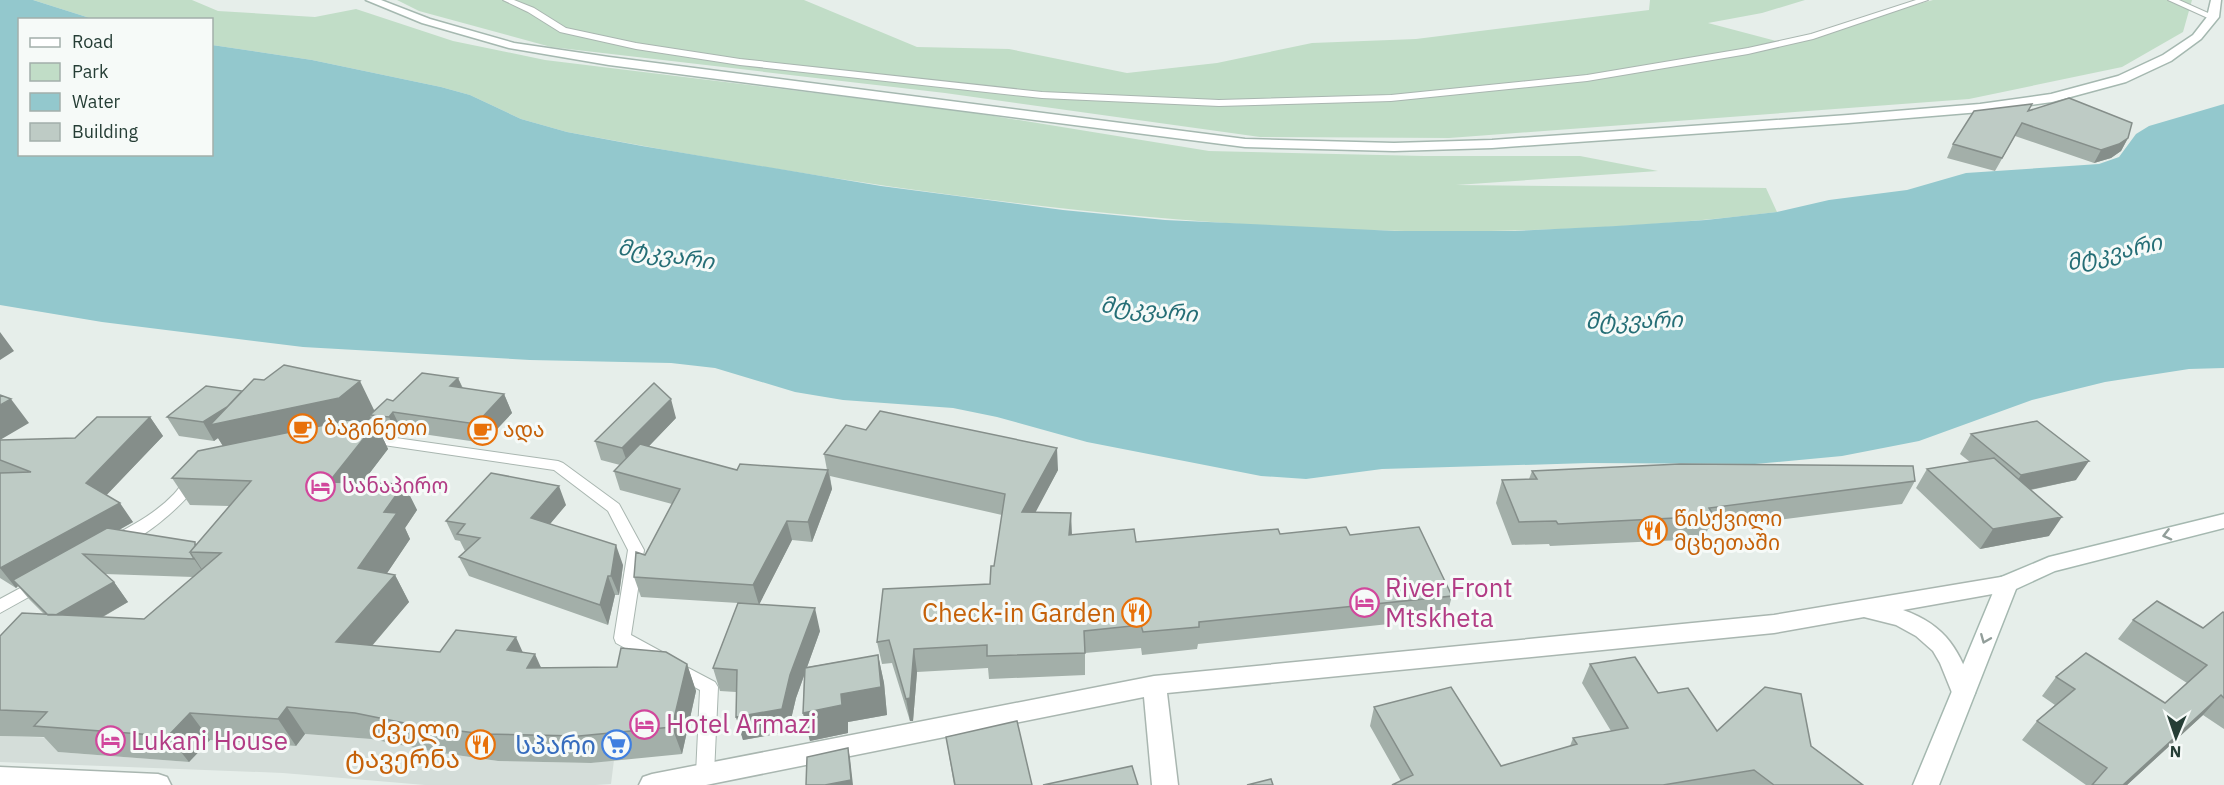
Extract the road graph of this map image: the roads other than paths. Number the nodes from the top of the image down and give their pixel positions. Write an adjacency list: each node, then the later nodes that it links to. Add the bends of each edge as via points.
1 (372, 0): 6 (main road, via 426,21 513,46 609,61 1245,143 1371,147 1492,144 1848,120 2052,98 2122,79 2167,58 2197,37)
2 (507, 0): 3 (lane, via 562,30 705,57 1042,95 1219,103 1391,98 1587,78 1813,36)
3 (1924, 0)
4 (2172, 0): 6 (lane)
5 (2216, 0): 6 (main road)
6 (2213, 17)
7 (378, 424): 18 (lane, via 356,440 558,466 614,507 636,550 622,638 709,687)
8 (205, 472): 10 (lane, via 179,501)
9 (2224, 521): 12 (main road, one-way to 12, via 2049,565)
10 (103, 549)
11 (52, 578): 13 (lane)
12 (2007, 584): 14 (main road); 16 (main road, one-way to 16)
13 (0, 606)
14 (1862, 610): 15 (main road, via 1774,624); 16 (main road, via 1909,622 1930,636 1947,653)
15 (1154, 685): 18 (main road); 21 (main road)
16 (1963, 693): 22 (main road)
17 (0, 778): 19 (main road)
18 (703, 779): 20 (main road)
19 (158, 785)
20 (652, 785)
21 (1165, 785)
22 (1926, 785)

